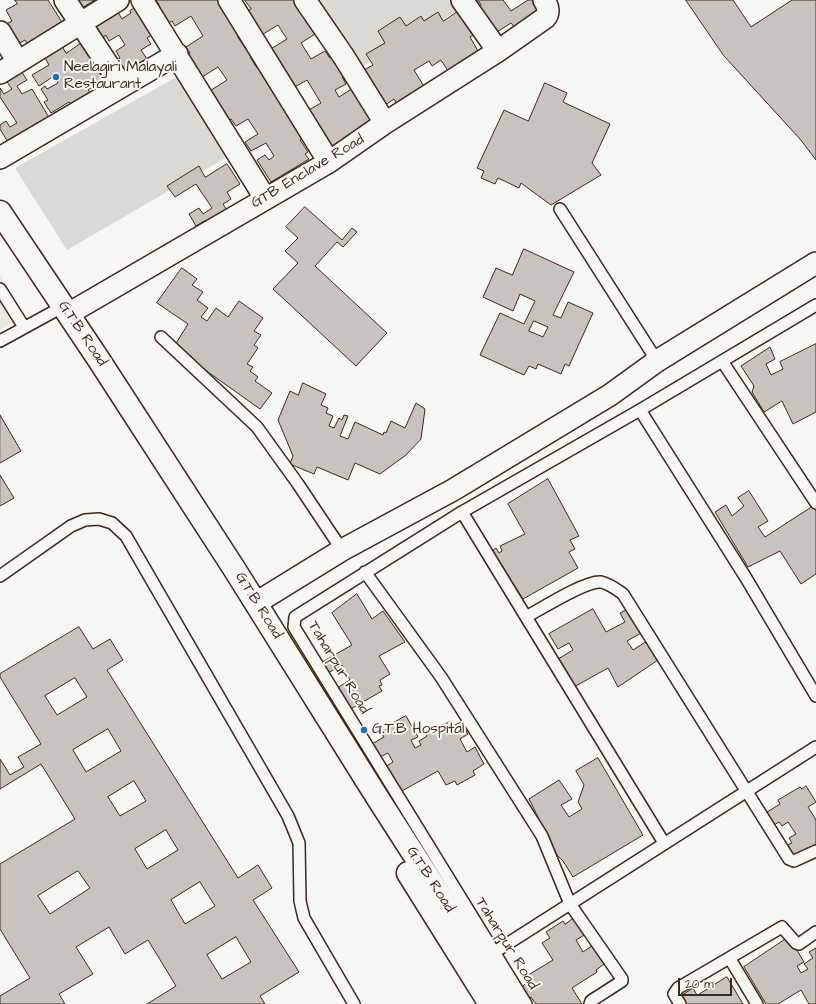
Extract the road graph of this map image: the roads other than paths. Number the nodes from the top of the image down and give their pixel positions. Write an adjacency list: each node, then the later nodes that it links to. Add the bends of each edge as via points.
1 (65, 0): 8 (street)
2 (118, 0): 8 (street)
3 (142, 0): 11 (street)
4 (229, 0): 17 (street)
5 (305, 0): 15 (street)
6 (462, 0): 10 (street)
7 (544, 0): 10 (street, GTB Enclave Road, via 548,9 545,18)
8 (81, 24): 12 (street); 14 (street)
9 (0, 32): 12 (street)
10 (498, 51): 15 (street, GTB Enclave Road)
11 (177, 54): 14 (street); 18 (street)
12 (18, 62): 13 (street)
13 (0, 73)
14 (122, 86): 16 (street)
15 (385, 123): 17 (street, GTB Enclave Road)
16 (0, 158)
17 (329, 162): 18 (street, GTB Enclave Road)
18 (265, 198): 25 (street, GTB Enclave Road)
19 (560, 209): 29 (lane)
20 (0, 212): 25 (main road, G.T.B Road)
21 (0, 231): 25 (main road, G.T.B Road)
22 (816, 263): 29 (street)
23 (0, 289): 26 (lane)
24 (815, 308): 30 (lane, Taharpur Road)
25 (61, 313): 26 (lane); 37 (main road, G.T.B Road); 49 (main road, G.T.B Road, via 116,408)
26 (24, 327): 28 (lane)
27 (161, 337): 34 (lane, via 257,427)
28 (0, 341)
29 (656, 361): 34 (street, via 610,395 460,486)
30 (722, 361): 31 (lane, Taharpur Road); 32 (lane)
31 (640, 410): 33 (lane, Taharpur Road); 39 (lane, via 746,578)
32 (816, 503)
33 (462, 512): 35 (lane, Taharpur Road); 38 (lane)
34 (342, 550): 37 (street)
35 (365, 572): 44 (lane, via 441,677 542,836); 46 (lane, Taharpur Road, via 295,617 294,627)
36 (0, 576): 48 (lane, via 72,526 85,520 99,519 112,523 126,536 288,816 299,843 300,901 304,918)
37 (256, 603): 50 (main road, G.T.B Road)
38 (526, 617): 41 (lane, via 586,585 600,582 613,586 623,594); 42 (lane)
39 (816, 696)
40 (816, 747): 41 (lane)
41 (747, 792): 42 (lane); 43 (lane, via 789,859 794,861)
42 (664, 843): 44 (lane)
43 (816, 851)
44 (570, 904): 46 (lane); 52 (lane, via 622,979)
45 (816, 932): 47 (lane, via 799,944 782,927)
46 (493, 953): 51 (lane, Taharpur Road)
47 (730, 959): 53 (lane, via 678,988 674,994); 54 (lane)
48 (354, 1004)
49 (490, 1004)
50 (510, 1004)
51 (526, 1004)
52 (590, 1004)
53 (680, 1004)
54 (757, 1004)

